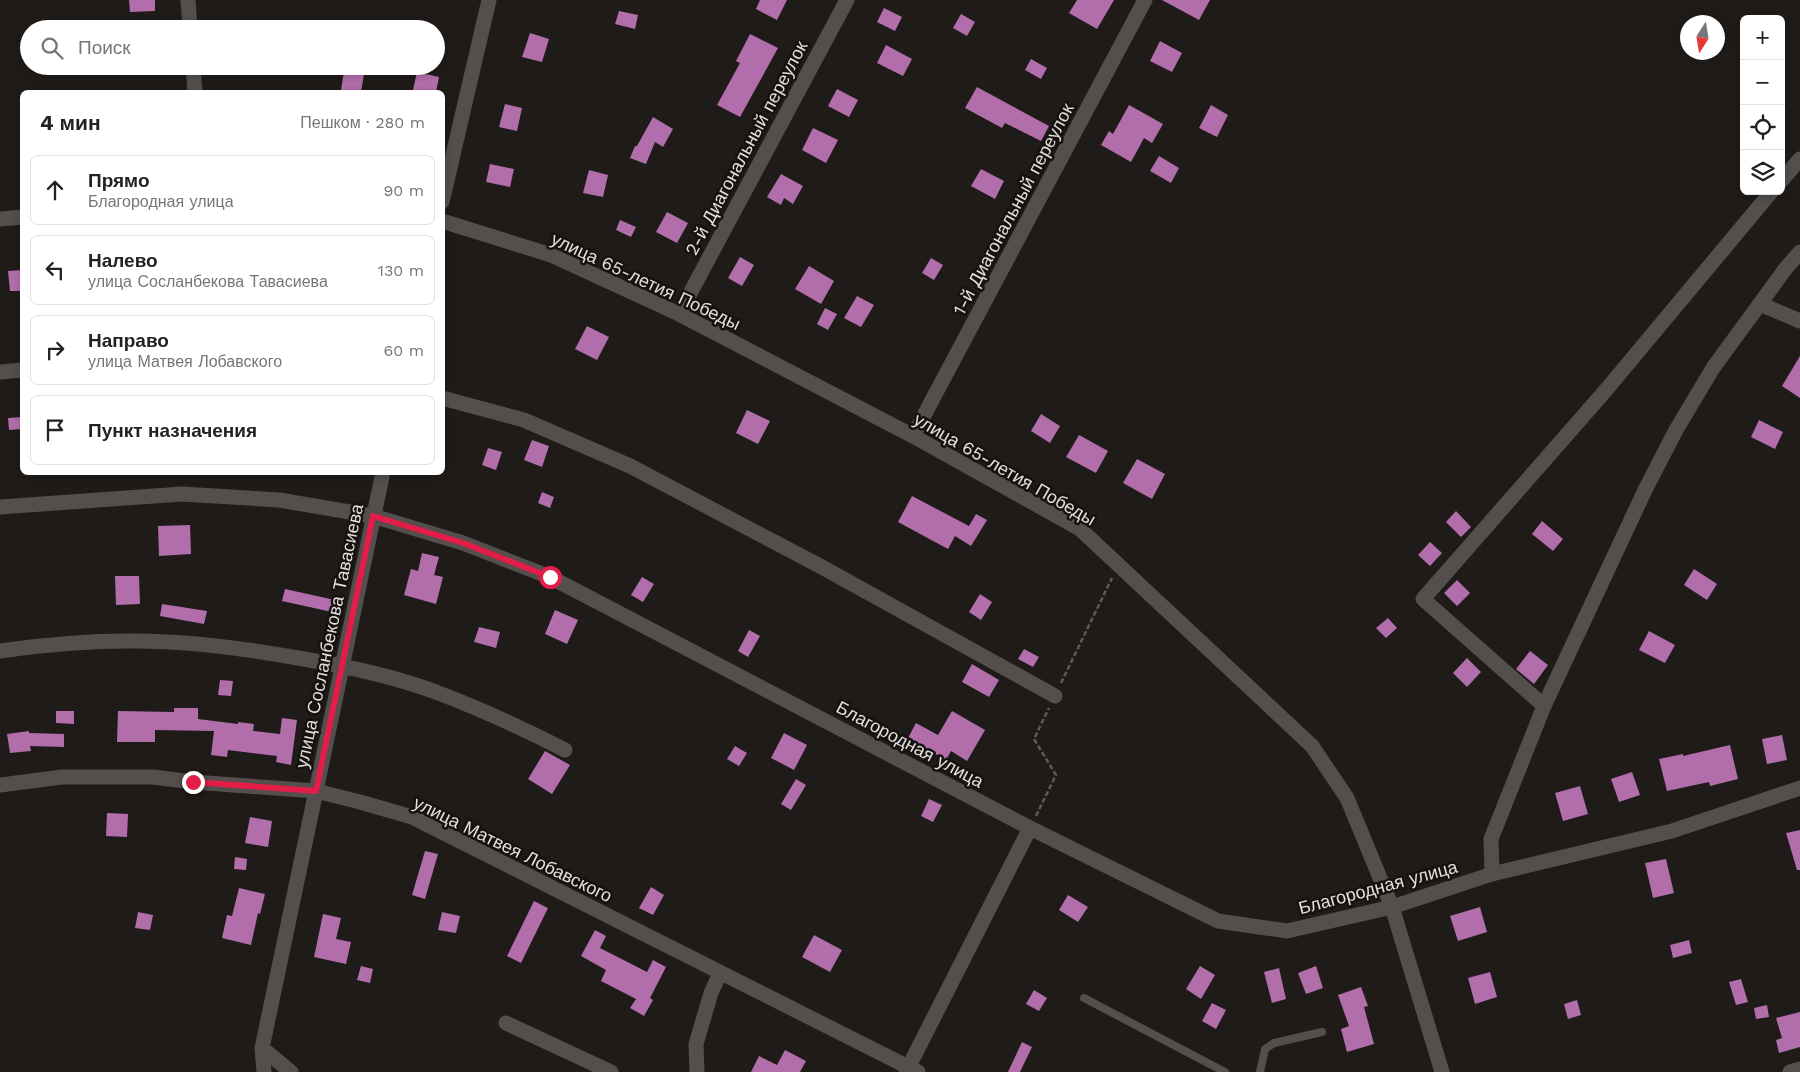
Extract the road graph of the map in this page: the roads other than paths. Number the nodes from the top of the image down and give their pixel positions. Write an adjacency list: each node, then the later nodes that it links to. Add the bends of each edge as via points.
1 (188, 0): 5 (street)
2 (489, 0): 10 (street)
3 (847, 0): 17 (street, 2-й Диагональный переулок)
4 (1145, 0): 22 (street, 1-й Диагональный переулок)
5 (189, 20)
6 (194, 75): 7 (street)
7 (195, 90)
8 (1800, 159): 9 (street)
9 (1785, 176)
10 (445, 189)
11 (1769, 195): 29 (street, via 1606,390 1423,599)
12 (20, 217): 13 (street)
13 (0, 219)
14 (445, 222): 17 (street, улица 65-летия Победы, via 551,255)
15 (1800, 252): 16 (street)
16 (1760, 304): 18 (street); 29 (street, via 1713,368 1676,430)
17 (679, 314): 22 (street, улица 65-летия Победы)
18 (1800, 321)
19 (20, 370): 20 (street)
20 (0, 372)
21 (445, 399): 28 (street, via 524,420 630,466)
22 (913, 436): 36 (street, улица 65-летия Победы, via 1080,529 1312,746 1347,798)
23 (382, 475): 25 (street, улица Сосланбекова Тавасиева)
24 (0, 508): 25 (street, Благородная улица, via 182,494 279,500)
25 (373, 516): 27 (street, улица Сосланбекова Тавасиева); 34 (street, Благородная улица, via 463,543 550,577)
26 (0, 651): 27 (street, via 91,642 160,641 259,651)
27 (343, 665): 30 (street, via 440,693); 33 (street, улица Сосланбекова Тавасиева)
28 (1055, 696)
29 (1544, 706): 35 (street, via 1491,840)
30 (565, 750)
31 (0, 785): 33 (street, улица Матвея Лобавского, via 62,777 153,777)
32 (1800, 788): 35 (street, Благородная улица, via 1672,831)
33 (316, 791): 37 (street, улица Матвея Лобавского, via 412,817); 41 (street, улица Сосланбекова Тавасиева)
34 (1030, 828): 36 (street, Благородная улица, via 1218,921 1286,931); 43 (street)
35 (1492, 874): 36 (street, Благородная улица)
36 (1392, 907): 50 (street, улица 65-летия Победы)
37 (720, 972): 43 (street, улица Матвея Лобавского); 47 (street, via 696,1044)
38 (1084, 998): 48 (lane)
39 (506, 1023): 46 (street)
40 (1322, 1032): 49 (lane, via 1274,1043 1265,1049)
41 (262, 1048): 44 (street, улица Сосланбекова Тавасиева); 45 (street)
42 (1800, 1069): 51 (street)
43 (911, 1070)
44 (264, 1072)
45 (291, 1072)
46 (611, 1072)
47 (697, 1072)
48 (1225, 1072)
49 (1260, 1072)
50 (1442, 1072)
51 (1790, 1072)

